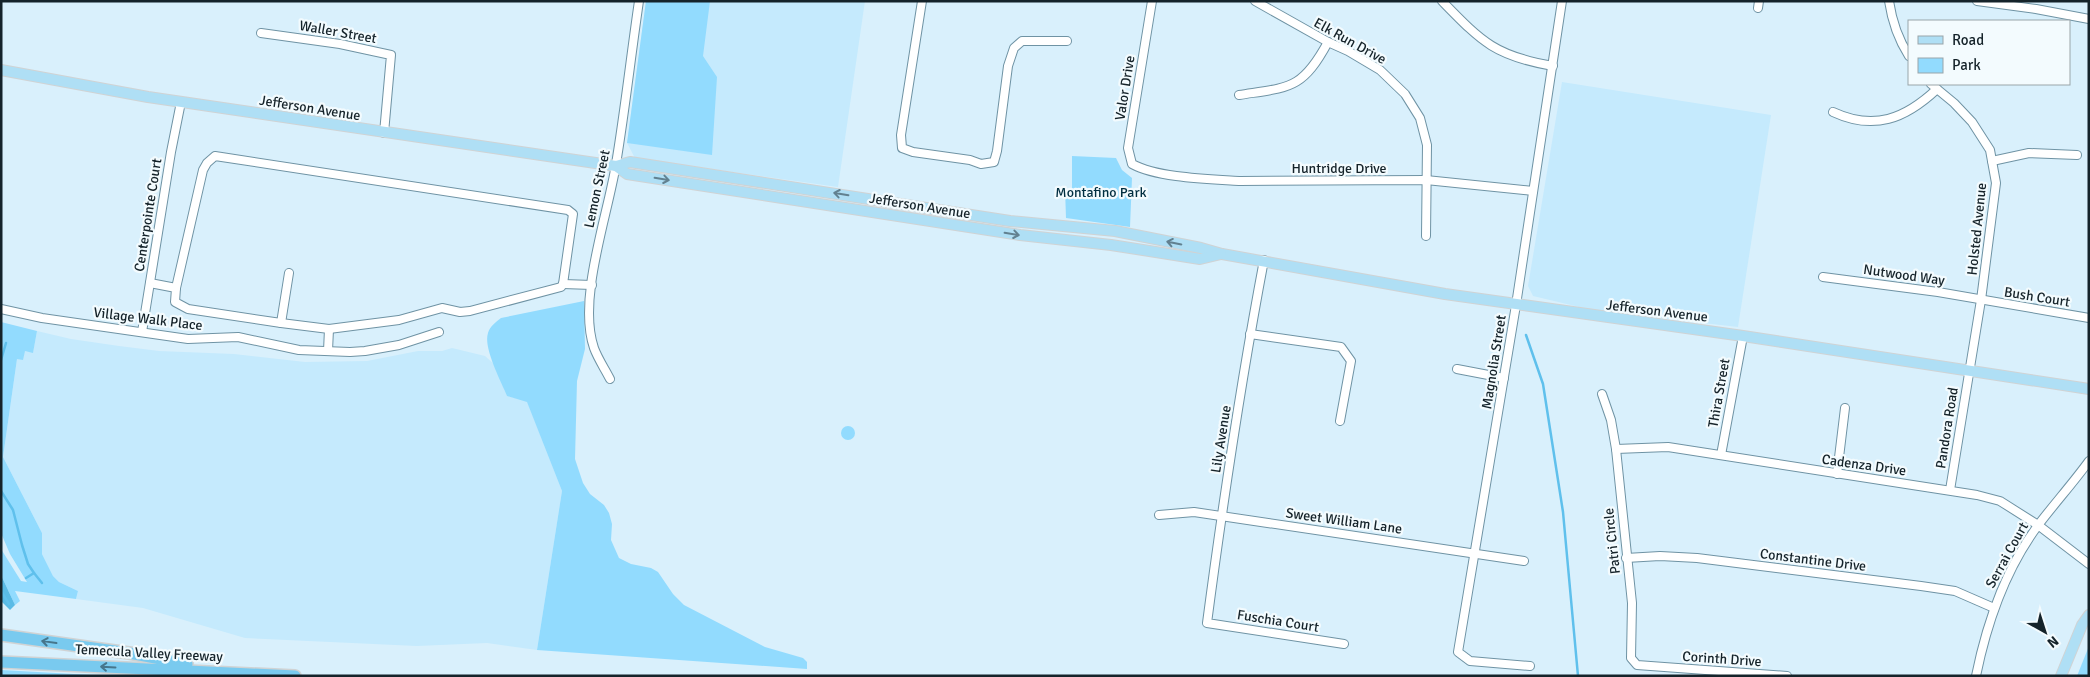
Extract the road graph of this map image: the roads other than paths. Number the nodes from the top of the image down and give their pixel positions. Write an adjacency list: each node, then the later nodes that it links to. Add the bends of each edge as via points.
1 (639, 1): 23 (street, Lemon Street)
2 (922, 1): 11 (street, via 903,122 902,148 913,152 981,164 994,162 1008,66 1014,48 1022,41)
3 (1152, 1): 24 (street, Valor Drive, via 1128,148 1132,164)
4 (1255, 1): 12 (street, Elk Run Drive)
5 (1442, 1): 14 (street, via 1490,46 1524,61)
6 (1562, 1): 14 (street, Magnolia Street)
7 (1889, 1): 13 (street, via 1892,20)
8 (1977, 1): 9 (street)
9 (2089, 19)
10 (261, 33): 20 (street, Waller Street, via 392,55)
11 (1067, 41)
12 (1328, 42): 17 (street, via 1307,75 1289,87); 25 (street, Elk Run Drive, via 1380,70 1405,94 1420,118 1427,145)
13 (1908, 55)
14 (1552, 66): 26 (street, Magnolia Street)
15 (1, 70): 18 (main road, Jefferson Avenue)
16 (1934, 87): 19 (street, via 1909,112 1892,118 1869,123 1849,120); 22 (street, Holsted Avenue, via 1972,122 1990,150)
17 (1239, 95)
18 (181, 102): 20 (main road, Jefferson Avenue); 34 (street, Centerpointe Court)
19 (1833, 112)
20 (384, 133): 23 (main road, Jefferson Avenue)
21 (2078, 155): 22 (street, via 2029,153)
22 (1992, 161): 38 (street, Holsted Avenue, via 1996,183)
23 (616, 166): 27 (main road, Jefferson Avenue, one-way to 27, via 627,174); 28 (main road, Jefferson Avenue, one-way to 23, via 630,162); 36 (street, Lemon Street, via 601,227)
24 (1145, 171): 25 (street, Huntridge Drive, via 1239,181)
25 (1426, 180): 26 (street, Huntridge Drive); 29 (street, Elk Run Drive)
26 (1533, 191): 39 (street, Magnolia Street)
27 (893, 216): 28 (main road, via 905,211 986,223); 30 (main road, Jefferson Avenue, one-way to 30, via 1200,259)
28 (1010, 221): 30 (main road, Jefferson Avenue, one-way to 28, via 1115,231)
29 (1426, 236)
30 (1222, 254): 31 (main road, Jefferson Avenue)
31 (1264, 260): 39 (main road, Jefferson Avenue); 46 (street, Lily Avenue)
32 (289, 273): 42 (street)
33 (1823, 277): 38 (street, Nutwood Way)
34 (150, 283): 37 (street); 44 (street, Centerpointe Court)
35 (564, 284): 36 (street); 37 (street, via 574,219 568,210 215,156 203,170); 43 (street, via 470,311 442,308 399,320)
36 (592, 285): 52 (street, Lemon Street, via 590,324 594,348)
37 (176, 288): 42 (street, via 175,302 188,308)
38 (1981, 300): 41 (street, Bush Court); 50 (street, Holsted Avenue)
39 (1516, 305): 47 (main road, Jefferson Avenue); 51 (street, Magnolia Street)
40 (1, 309): 44 (street, Village Walk Place)
41 (2089, 318)
42 (281, 323): 43 (street)
43 (329, 329): 48 (street)
44 (142, 332): 48 (street, Village Walk Place, via 188,339 238,338 298,350)
45 (439, 332): 48 (street, Village Walk Place, via 399,345 350,352)
46 (1250, 334): 56 (street, via 1341,347 1351,361); 63 (street, Lily Avenue)
47 (1743, 336): 50 (main road, Jefferson Avenue); 58 (street, Thira Street)
48 (328, 351)
49 (1457, 369): 51 (street)
50 (1970, 370): 53 (main road, Jefferson Avenue); 61 (street, Pandora Road)
51 (1504, 378): 65 (street, Magnolia Street)
52 (610, 379)
53 (2089, 389)
54 (1602, 394): 57 (street, Patri Circle)
55 (1845, 408): 60 (street)
56 (1340, 420)
57 (1616, 449): 58 (street, Cadenza Drive, via 1668,446); 66 (street, Patri Circle)
58 (1721, 456): 60 (street, Cadenza Drive)
59 (2089, 461): 64 (street, Serrai Court)
60 (1836, 474): 61 (street, Cadenza Drive)
61 (1950, 490): 64 (street, Cadenza Drive, via 2000,501)
62 (1159, 515): 63 (street, Sweet William Lane, via 1194,512)
63 (1222, 516): 65 (street, Sweet William Lane); 71 (street, Lily Avenue)
64 (2038, 525): 68 (street, Cadenza Drive); 69 (street, Serrai Court, via 2011,568)
65 (1474, 553): 67 (street, Sweet William Lane); 75 (street, Magnolia Street, via 1458,652 1470,661)
66 (1626, 558): 69 (street, Constantine Drive, via 1696,558 1921,586 1955,591); 76 (street, Patri Circle, via 1632,602 1631,658 1637,665)
67 (1524, 561)
68 (2089, 564)
69 (1994, 608): 80 (street, Serrai Court)
70 (2089, 615): 81 (main road)
71 (1207, 623): 73 (street, Fuschia Court)
72 (1, 635): 77 (highway, one-way to 72, via 129,653)
73 (1344, 644)
74 (1, 662): 77 (highway, Temecula Valley Freeway, one-way to 74)
75 (1530, 666)
76 (1656, 667): 79 (street, Corinth Drive)
77 (226, 672): 78 (highway, Temecula Valley Freeway)
78 (294, 676)
79 (1787, 676)
80 (1976, 676)
81 (2061, 676)

